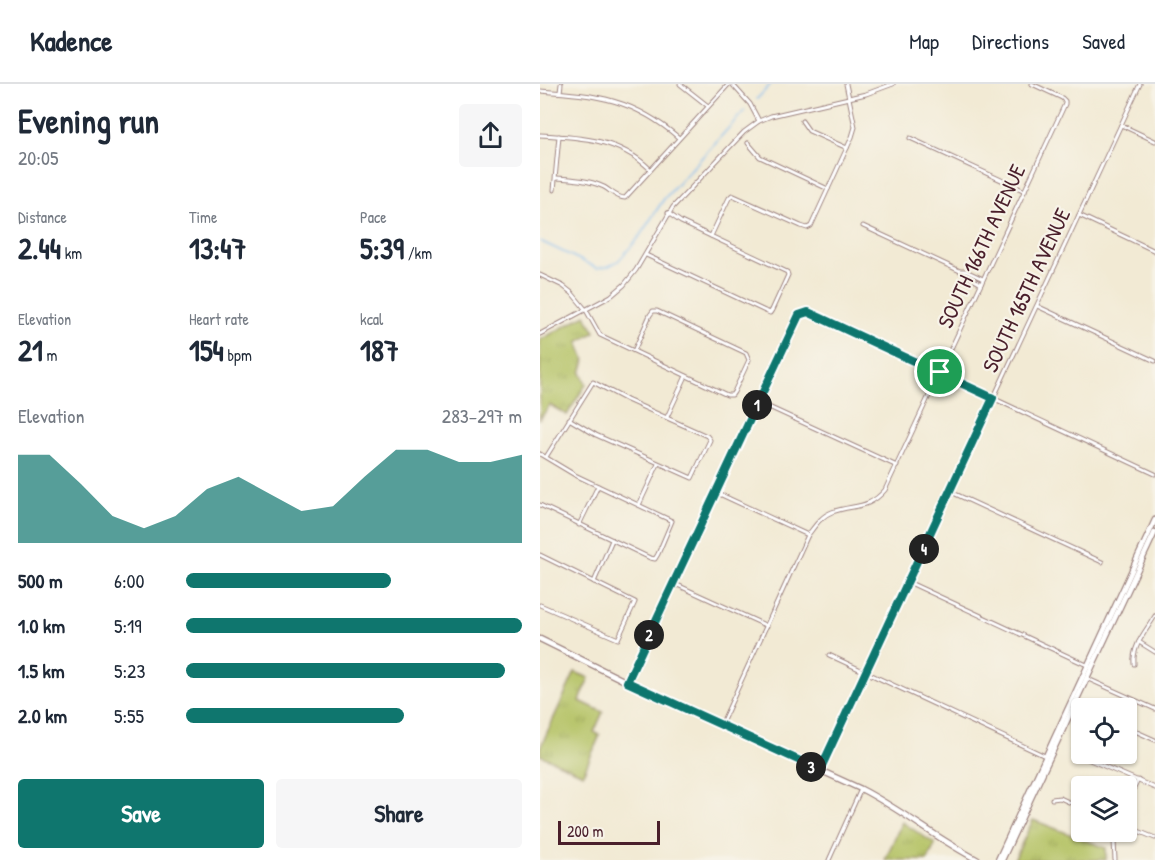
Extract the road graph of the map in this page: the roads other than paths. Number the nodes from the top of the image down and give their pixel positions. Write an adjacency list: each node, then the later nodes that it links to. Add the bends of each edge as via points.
1 (561, 84): 9 (street)
2 (680, 84): 11 (street)
3 (731, 84): 11 (street); 12 (street, via 748,101)
4 (846, 84): 10 (street)
5 (892, 84): 10 (street)
6 (1032, 84): 26 (street, SOUTH 166TH AVENUE, via 1065,101)
7 (1140, 84): 14 (street, SOUTH 165TH AVENUE)
8 (540, 91): 9 (street)
9 (560, 92): 17 (street, via 622,103 657,120)
10 (850, 97): 12 (street); 21 (street, via 855,128)
11 (708, 106): 17 (street)
12 (759, 121): 27 (street, via 738,137)
13 (801, 121): 21 (street, via 809,131)
14 (1121, 125): 19 (street); 28 (street, SOUTH 165TH AVENUE)
15 (540, 135): 16 (street)
16 (559, 136): 22 (street, via 610,144 632,154); 23 (street)
17 (679, 138): 22 (street)
18 (910, 138): 26 (street)
19 (1155, 141)
20 (748, 143): 24 (street, via 760,157)
21 (847, 148): 24 (street)
22 (650, 170): 23 (street, via 622,198 591,182)
23 (556, 178): 25 (street)
24 (828, 189): 30 (street, via 807,228 732,195)
25 (554, 190)
26 (1025, 191): 37 (street, SOUTH 166TH AVENUE)
27 (668, 213): 30 (street); 32 (street)
28 (1079, 216): 31 (street); 39 (street, SOUTH 165TH AVENUE)
29 (863, 226): 33 (street)
30 (711, 236): 32 (street, via 787,272 770,313)
31 (1155, 251)
32 (645, 255): 40 (street, via 624,285)
33 (960, 271): 34 (street); 36 (street)
34 (972, 274): 36 (street); 37 (street)
35 (540, 275): 40 (street, via 563,286)
36 (970, 279): 38 (street)
37 (983, 279): 38 (street, SOUTH 166TH AVENUE)
38 (981, 284): 44 (street, SOUTH 166TH AVENUE)
39 (1037, 306): 43 (street); 46 (street, SOUTH 165TH AVENUE)
40 (586, 310): 41 (street); 42 (street, via 600,335)
41 (540, 334)
42 (634, 351): 45 (street); 45 (street, via 653,311 749,356 732,395)
43 (1155, 361)
44 (940, 372): 46 (street); 47 (street, via 808,312 799,315); 53 (street, SOUTH 166TH AVENUE)
45 (686, 376): 48 (street)
46 (993, 398): 54 (street); 57 (street, SOUTH 165TH AVENUE)
47 (758, 402): 53 (street); 56 (street)
48 (667, 417): 49 (street, via 593,382); 52 (street, via 710,440 692,478)
49 (569, 418): 51 (street); 52 (street)
50 (540, 454): 51 (street)
51 (546, 457): 55 (street)
52 (658, 464): 59 (street)
53 (897, 466): 63 (street, SOUTH 166TH AVENUE, via 877,500 832,512 817,522)
54 (1155, 474)
55 (598, 486): 59 (street); 61 (street)
56 (715, 492): 63 (street); 69 (street)
57 (951, 492): 66 (street); 68 (street, SOUTH 165TH AVENUE)
58 (540, 505): 61 (street)
59 (639, 505): 64 (street, via 672,521 655,559)
60 (1155, 520): 79 (main road)
61 (579, 525): 64 (street)
62 (1155, 532): 77 (main road)
63 (808, 535): 72 (street, SOUTH 166TH AVENUE)
64 (612, 540): 67 (street)
65 (540, 555): 67 (street)
66 (1102, 562)
67 (594, 582): 70 (street, via 635,602 618,639)
68 (908, 582): 79 (street); 80 (street, SOUTH 165TH AVENUE)
69 (673, 583): 72 (street); 82 (street)
70 (540, 604)
71 (1155, 616): 74 (street)
72 (767, 626): 84 (street, SOUTH 166TH AVENUE)
73 (540, 639): 82 (main road)
74 (1139, 641): 75 (street); 78 (street)
75 (1155, 652)
76 (830, 655): 80 (street)
77 (1094, 664): 79 (street); 81 (main road)
78 (1134, 664)
79 (1088, 666): 81 (main road)
80 (865, 672): 88 (street); 90 (street, SOUTH 165TH AVENUE)
81 (1085, 679): 83 (street); 88 (main road)
82 (627, 682): 84 (main road)
83 (1155, 710)
84 (721, 725): 90 (main road)
85 (1155, 731): 87 (street)
86 (1137, 732): 87 (street)
87 (1153, 739)
88 (1048, 757): 101 (main road)
89 (1100, 764): 91 (street)
90 (820, 770): 93 (main road)
91 (1138, 780): 92 (street)
92 (1155, 788)
93 (861, 789): 99 (street); 100 (main road)
94 (1052, 799): 95 (street)
95 (1071, 803)
96 (1137, 831): 97 (street)
97 (1155, 838)
98 (1114, 842): 102 (street)
99 (829, 860)
100 (978, 860)
101 (1000, 860)
102 (1115, 860)

